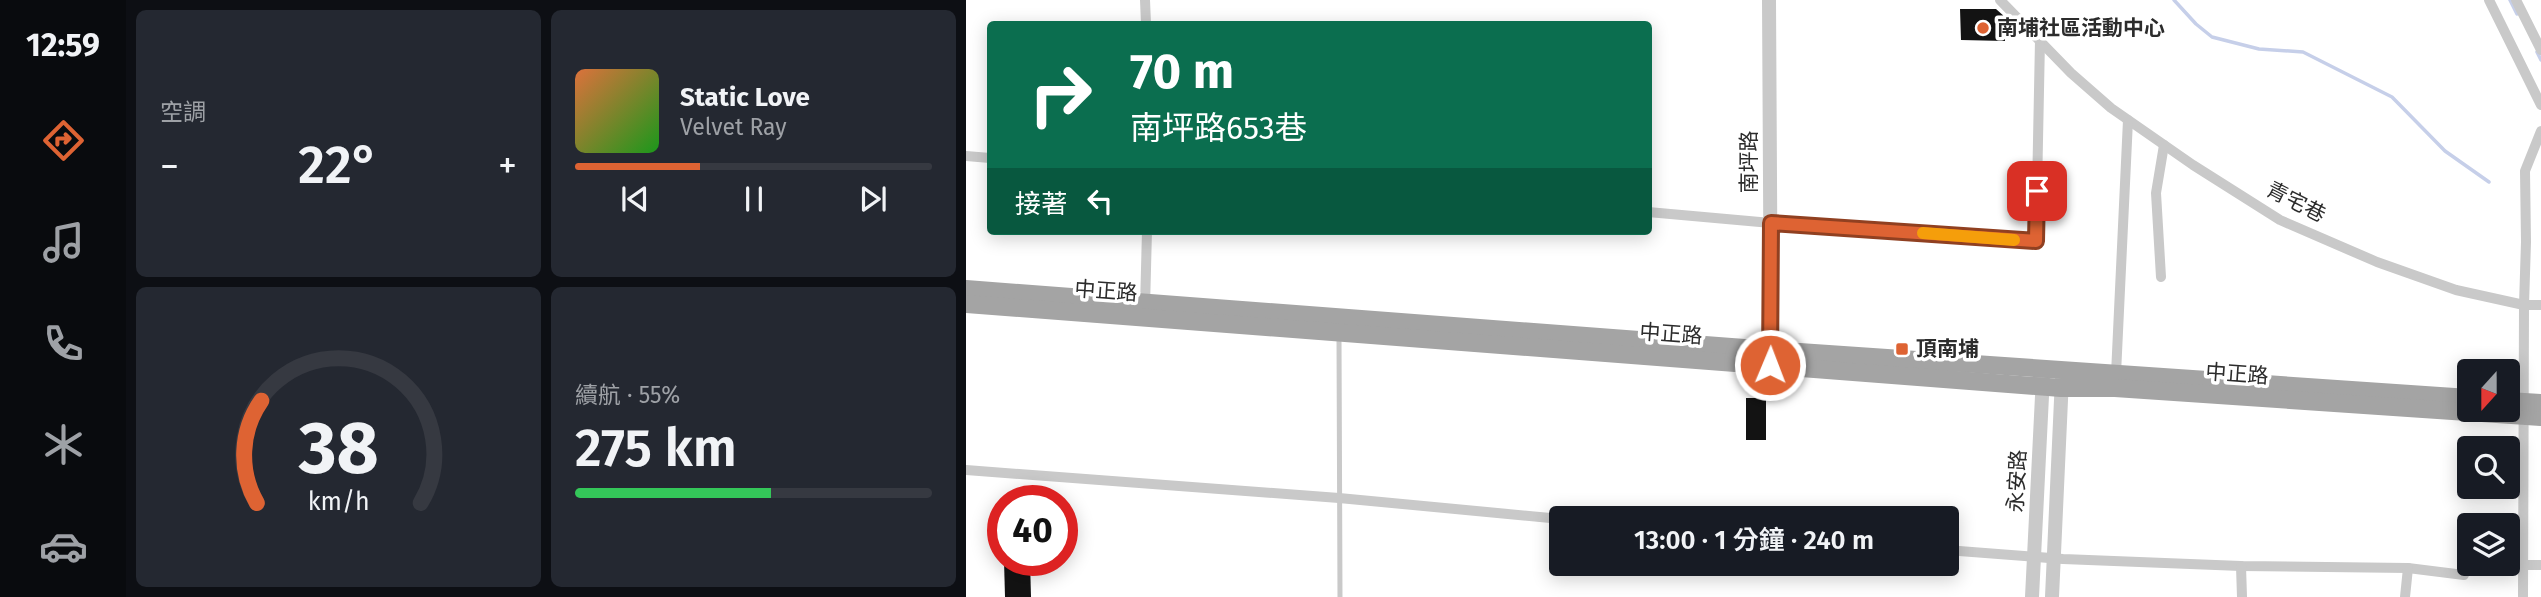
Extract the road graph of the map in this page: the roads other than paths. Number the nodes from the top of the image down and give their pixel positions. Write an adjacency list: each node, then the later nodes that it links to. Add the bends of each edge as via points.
1 (1145, 0): 6 (street)
2 (1769, 0): 16 (street, 南坪路)
3 (2000, 0): 7 (street, 青宅巷)
4 (2489, 0): 9 (street)
5 (2516, 0): 8 (street)
6 (1146, 21)
7 (2040, 40): 10 (street, 青宅巷); 16 (street, via 2036,241)
8 (2541, 50)
9 (2541, 105)
10 (2127, 120): 12 (street, 青宅巷); 26 (street)
11 (2541, 131): 22 (street, via 2525,172)
12 (2164, 145): 18 (street, via 2156,193); 22 (street, 青宅巷, via 2280,220 2376,262 2456,290)
13 (966, 156): 14 (street)
14 (987, 158)
15 (1652, 212): 16 (street)
16 (1771, 223): 25 (street, 南坪路)
17 (1147, 235): 23 (street)
18 (2161, 276)
19 (966, 289): 23 (main road, 中正路)
20 (966, 304): 23 (main road, 中正路)
21 (2541, 304): 22 (street, 青宅巷)
22 (2524, 305): 29 (street)
23 (1145, 310): 24 (main road, 中正路)
24 (1339, 324): 25 (main road, 中正路); 32 (lane)
25 (1771, 358): 27 (main road, 中正路)
26 (2116, 374): 27 (main road, 中正路, via 2064,369); 28 (main road, 中正路)
27 (2049, 380): 29 (main road, 中正路, via 2115,388); 35 (street, 永安路); 36 (street, 永安路)
28 (2457, 397)
29 (2524, 405): 30 (main road, 中正路); 37 (street)
30 (2541, 418)
31 (966, 470): 32 (street)
32 (1339, 498): 33 (street); 41 (lane)
33 (1549, 518)
34 (1959, 551): 35 (street)
35 (2035, 556): 36 (street); 42 (street, 永安路)
36 (2054, 558): 39 (street); 43 (street, 永安路)
37 (2523, 564): 38 (street); 40 (street, via 2464,565 2464,575); 46 (street)
38 (2541, 565)
39 (2241, 566): 40 (street); 44 (street)
40 (2408, 568): 45 (street)
41 (1340, 597)
42 (2032, 597)
43 (2052, 597)
44 (2242, 597)
45 (2405, 597)
46 (2523, 597)

